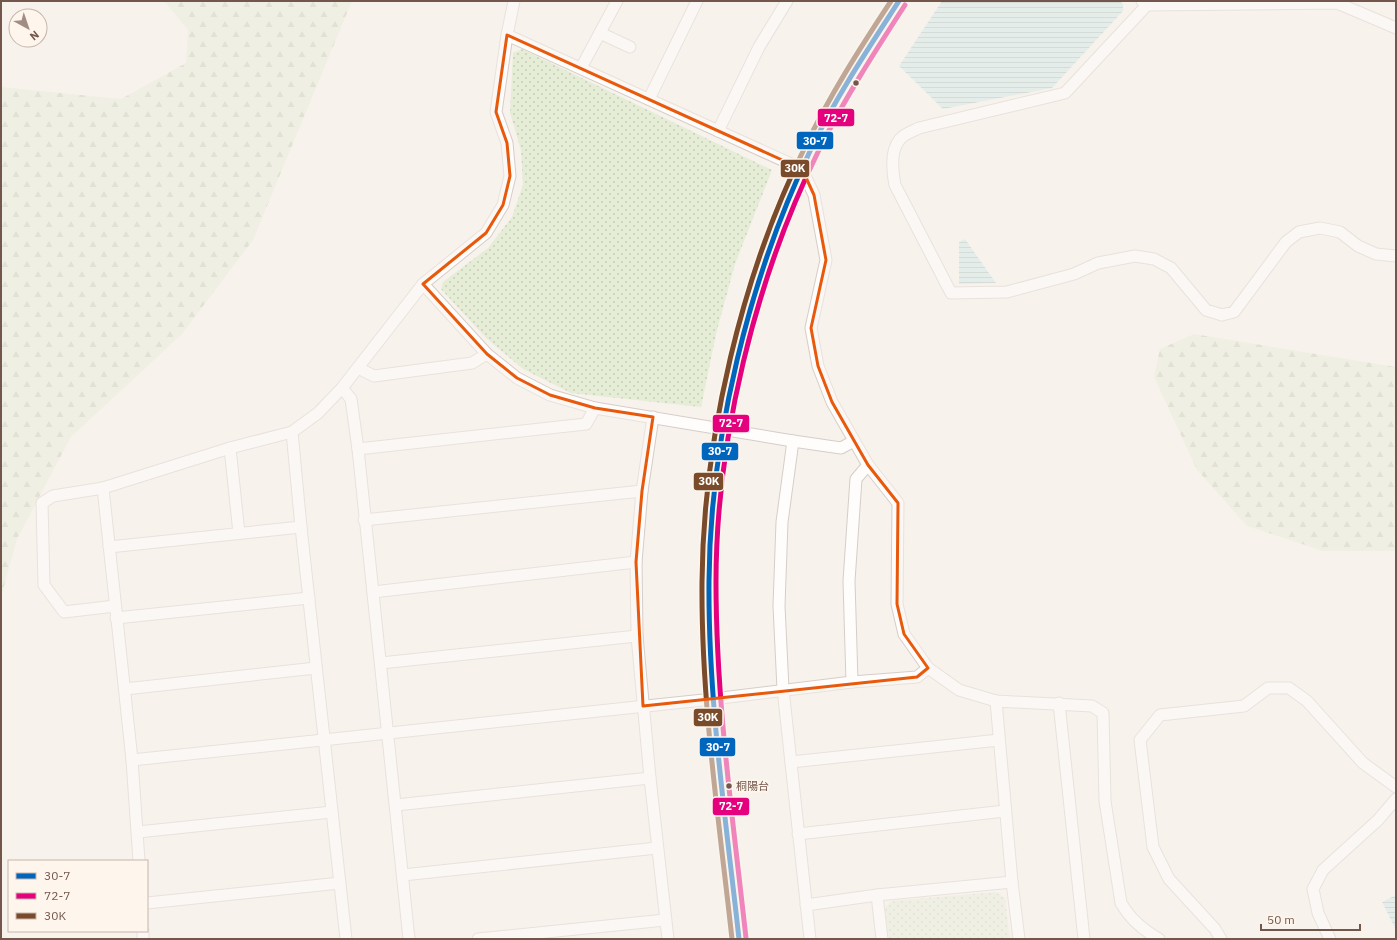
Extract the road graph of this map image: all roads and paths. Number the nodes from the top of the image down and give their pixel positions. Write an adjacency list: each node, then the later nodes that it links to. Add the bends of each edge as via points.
1 (514, 1): 11 (street)
2 (617, 1): 10 (street)
3 (697, 1): 14 (street)
4 (787, 1): 15 (street, via 759,47)
5 (899, 1): 16 (street, via 866,52)
6 (1338, 2): 8 (street); 9 (street)
7 (1144, 3): 8 (street); 17 (street, via 1064,93 919,128 900,138 894,148 892,169 895,184 951,293 1007,292 1074,274 1098,263 1135,256 1154,259 1171,268 1206,310 1222,315 1234,312 1286,242 1299,232 1320,228 1340,232 1358,246 1376,254)
8 (1236, 3)
9 (1396, 28)
10 (600, 33): 12 (street); 13 (street)
11 (507, 35): 13 (street); 18 (street, via 496,112 507,143 510,176 503,206 486,233)
12 (630, 47)
13 (581, 68): 14 (street)
14 (649, 99): 15 (street)
15 (718, 131): 16 (street)
16 (802, 169): 24 (street, via 778,229 757,294 735,371); 27 (street, via 814,195 826,260 812,328 818,366 832,402)
17 (1396, 256)
18 (423, 284): 19 (street); 20 (street)
19 (487, 354): 20 (street, via 472,363 374,376); 22 (street, via 517,378 550,395)
20 (358, 368): 21 (street)
21 (342, 388): 25 (street, via 318,413); 29 (street, via 351,399)
22 (595, 408): 23 (street); 29 (street, via 586,424)
23 (653, 417): 24 (street); 32 (street)
24 (723, 428): 26 (street); 49 (street, via 713,513 709,580)
25 (292, 432): 28 (street); 34 (street)
26 (793, 441): 27 (street, via 841,448); 48 (street, via 782,522 779,591)
27 (854, 441): 30 (street)
28 (230, 448): 31 (street); 35 (street)
29 (358, 449): 33 (street)
30 (868, 465): 45 (street, via 898,503 897,604 904,634); 46 (street, via 856,479 849,581)
31 (103, 488): 36 (street); 40 (street, via 53,496 42,503 44,585 64,612)
32 (642, 491): 33 (street); 37 (street)
33 (364, 520): 38 (street)
34 (301, 527): 35 (street); 39 (street)
35 (239, 533): 36 (street)
36 (109, 547): 40 (street)
37 (636, 562): 38 (street); 42 (street)
38 (373, 592): 43 (street)
39 (309, 598): 41 (street); 44 (street)
40 (115, 606): 41 (street)
41 (116, 618): 47 (street)
42 (637, 636): 43 (street); 52 (street)
43 (381, 663): 53 (street)
44 (316, 668): 47 (street); 54 (street)
45 (928, 668): 46 (street, via 917,677); 50 (street, via 960,690)
46 (852, 682): 48 (street)
47 (125, 689): 56 (street)
48 (783, 689): 49 (street); 57 (street)
49 (713, 699): 52 (street); 80 (street)
50 (996, 701): 51 (street); 55 (street)
51 (1059, 703): 75 (street, via 1092,706 1103,713 1105,801 1121,903 1128,916); 84 (street)
52 (643, 706): 53 (street); 58 (street)
53 (389, 734): 54 (street); 61 (street)
54 (324, 740): 56 (street); 63 (street)
55 (999, 740): 57 (street); 62 (street)
56 (132, 760): 64 (street)
57 (791, 762): 65 (street)
58 (650, 778): 61 (street); 66 (street)
59 (1396, 787): 86 (street, via 1364,763 1307,702 1289,688 1268,688 1244,706 1160,715 1140,740 1153,847 1169,879 1215,929)
60 (1396, 799): 87 (street, via 1378,820 1323,870 1313,888 1318,914)
61 (396, 805): 68 (street)
62 (1005, 811): 65 (street); 69 (street)
63 (332, 812): 64 (street); 70 (street)
64 (138, 832): 67 (street)
65 (798, 834): 73 (street)
66 (657, 848): 68 (street); 74 (street)
67 (139, 860)
68 (403, 875): 77 (street)
69 (1012, 882): 71 (street); 83 (street)
70 (340, 883): 72 (street); 76 (street)
71 (876, 895): 73 (street); 82 (street)
72 (148, 903)
73 (806, 905): 81 (street)
74 (665, 920): 78 (street); 79 (street)
75 (1146, 936): 85 (street)
76 (346, 939)
77 (409, 939)
78 (478, 939)
79 (668, 939)
80 (739, 939)
81 (810, 939)
82 (882, 939)
83 (1019, 939)
84 (1084, 939)
85 (1159, 939)
86 (1221, 939)
87 (1330, 939)

